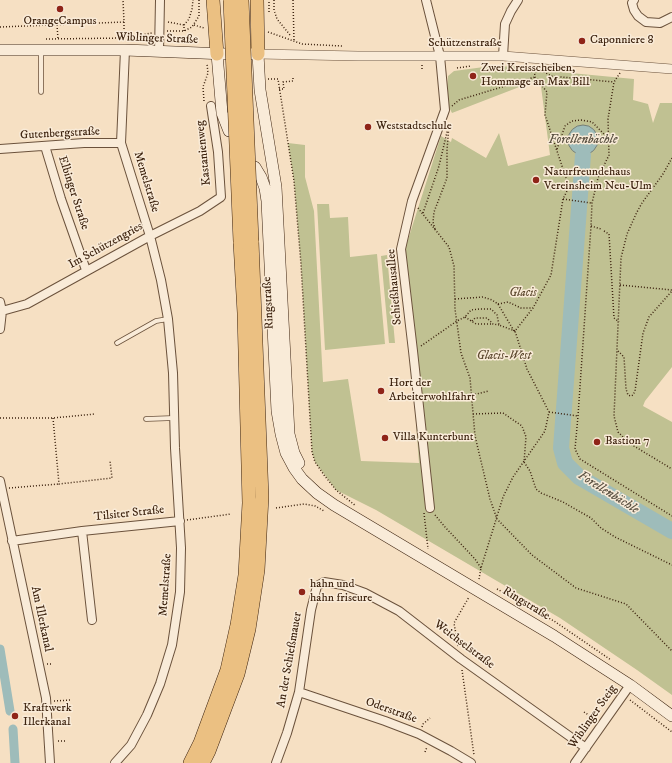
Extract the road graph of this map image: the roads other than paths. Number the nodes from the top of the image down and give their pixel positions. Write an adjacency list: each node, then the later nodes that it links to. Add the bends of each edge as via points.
1 (160, 0): 13 (street)
2 (213, 0): 14 (highway)
3 (230, 0): 28 (highway, bridge)
4 (242, 0): 28 (highway, bridge)
5 (257, 0): 15 (highway)
6 (426, 0): 16 (street, Schießhausallee)
7 (518, 0): 17 (street, via 505,24)
8 (634, 0): 9 (street, via 634,10 646,22 660,23)
9 (672, 17)
10 (42, 44): 11 (main road, Wiblinger Straße); 12 (main road, Wiblinger Straße); 19 (lane)
11 (0, 50)
12 (125, 50): 13 (main road, Wiblinger Straße); 22 (street, Memelstraße)
13 (159, 52): 14 (main road, Wiblinger Straße)
14 (221, 54): 21 (main road, via 222,114)
15 (254, 54): 16 (street, Schützenstraße); 40 (main road, Ringstraße, via 276,187 289,434 297,460 309,476 328,495)
16 (440, 56): 17 (street, Schützenstraße); 38 (street, Schießhausallee, via 445,110 412,201 401,249)
17 (503, 56): 18 (street, Schützenstraße)
18 (672, 69)
19 (41, 92)
20 (211, 106): 26 (street, Kastanienweg)
21 (229, 131)
22 (121, 144): 23 (street, Gutenbergstraße); 27 (street, Memelstraße)
23 (45, 146): 24 (street, Gutenbergstraße); 29 (street, Elbinger Straße)
24 (0, 149)
25 (255, 168): 40 (main road, Ringstraße, via 265,188 267,201 277,411 286,453 302,479 317,493)
26 (221, 197): 27 (street, Im Schützengries, via 200,211)
27 (150, 236): 29 (street, Im Schützengries); 32 (street, Memelstraße)
28 (246, 242): 52 (highway, via 244,313 249,504 245,575 227,670); 53 (highway, via 262,497 258,570 249,628 238,674)
29 (86, 270): 31 (street, Im Schützengries, via 26,304)
30 (0, 302): 31 (street)
31 (2, 311): 33 (street)
32 (168, 319): 34 (lane, via 156,321); 35 (street, Memelstraße, via 174,373)
33 (0, 329)
34 (116, 343)
35 (174, 418): 36 (lane); 39 (street, Memelstraße)
36 (146, 419)
37 (1, 485): 42 (street, Am Illerkanal)
38 (430, 508)
39 (180, 521): 41 (street, Tilsiter Straße); 51 (street, Memelstraße, via 180,599 172,645 147,715 131,745)
40 (363, 521): 45 (main road, Ringstraße, via 554,636)
41 (82, 531): 42 (street, Tilsiter Straße); 44 (street, Tilsiter Straße)
42 (12, 541): 50 (street, Am Illerkanal, via 46,701)
43 (319, 584): 46 (street, An der Schießmauer, via 311,610); 48 (street, Weichselstraße, via 324,582 343,585 385,602 460,659)
44 (92, 620)
45 (628, 688): 47 (main road, Ringstraße); 48 (street, Wiblinger Steig)
46 (299, 692): 49 (street, Oderstraße, via 386,721); 54 (street, An der Schießmauer)
47 (672, 716)
48 (586, 748): 55 (street, Wiblinger Steig)
49 (472, 759)
50 (50, 763)
51 (115, 763)
52 (190, 763)
53 (203, 763)
54 (276, 763)
55 (575, 763)

